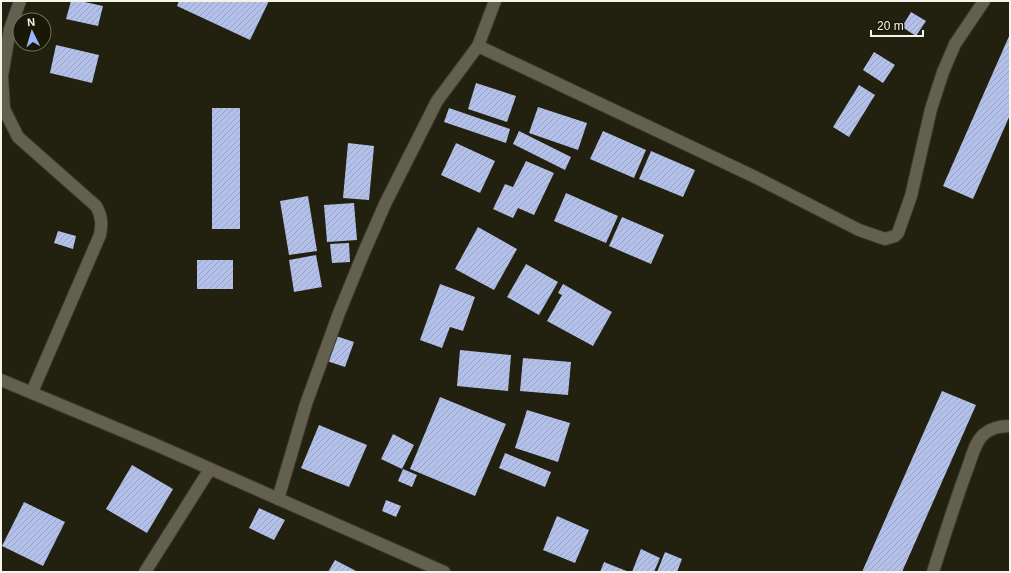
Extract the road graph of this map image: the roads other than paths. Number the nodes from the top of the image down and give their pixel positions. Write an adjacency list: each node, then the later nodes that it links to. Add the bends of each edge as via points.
1 (20, 1): 6 (street, via 10,29 2,76 4,109 18,137 96,206 102,223 100,235)
2 (495, 1): 4 (street)
3 (984, 1): 4 (street, via 955,44 943,72 931,109 911,196 898,233 885,239 859,230 755,177)
4 (478, 46): 9 (street, via 437,101 385,204 339,312 306,404)
5 (1, 380): 6 (street)
6 (32, 392): 8 (street)
7 (1010, 426): 12 (street, via 991,430 984,434 977,444)
8 (210, 469): 9 (street); 10 (street)
9 (278, 499): 11 (street)
10 (145, 572)
11 (444, 572)
12 (933, 572)

